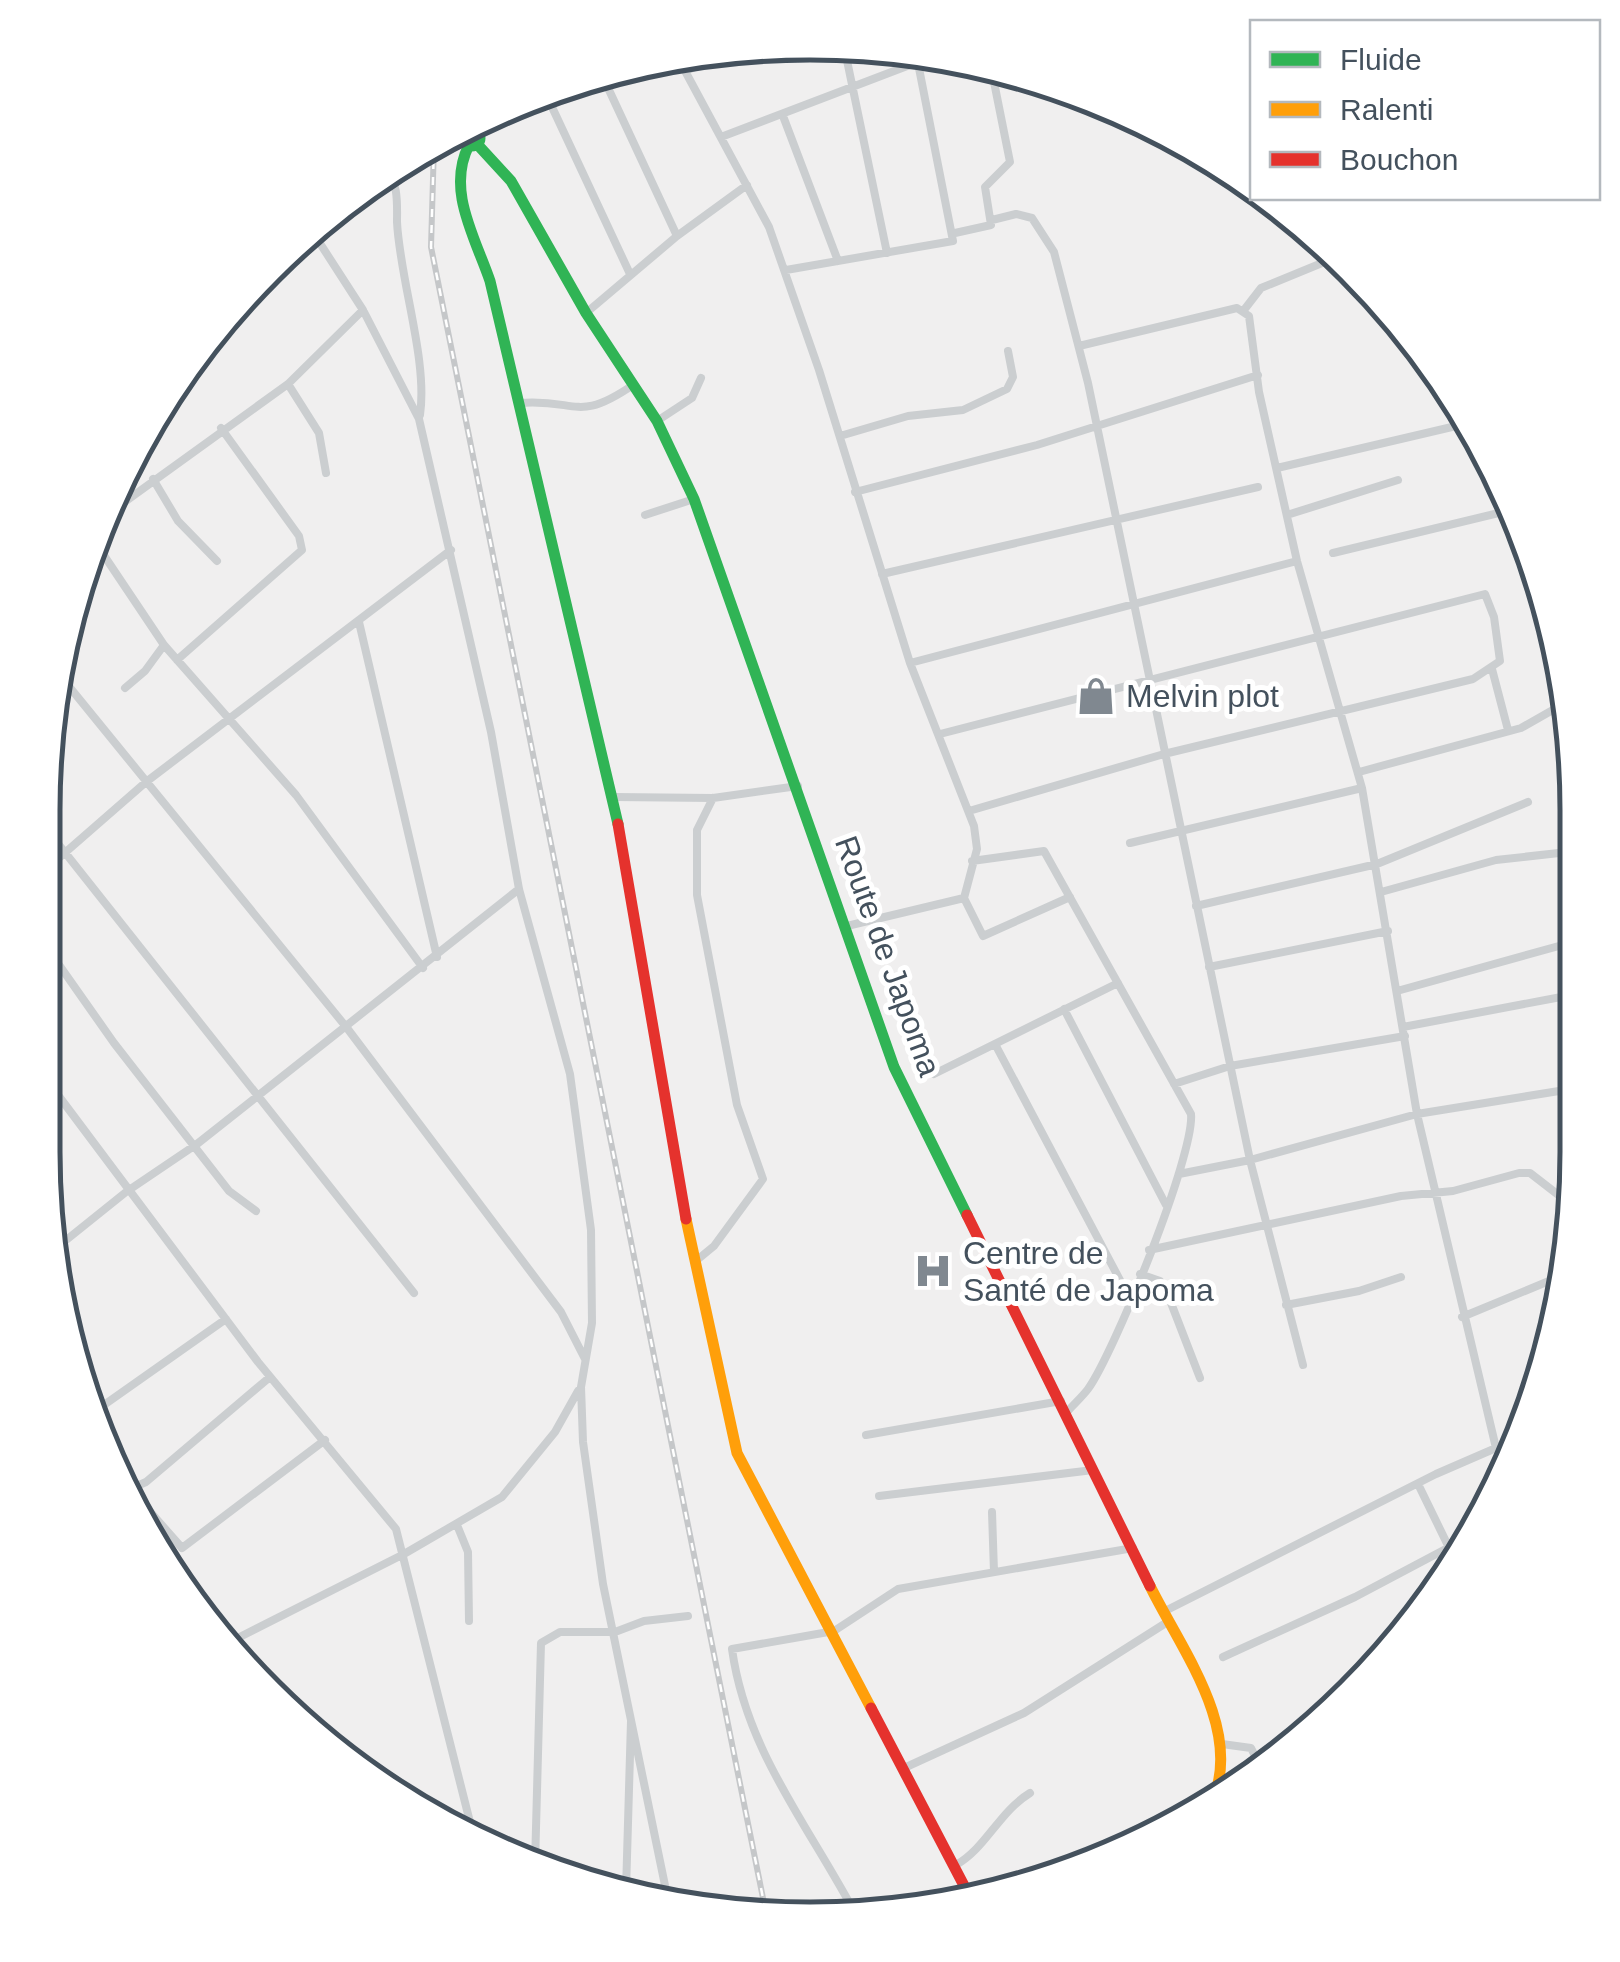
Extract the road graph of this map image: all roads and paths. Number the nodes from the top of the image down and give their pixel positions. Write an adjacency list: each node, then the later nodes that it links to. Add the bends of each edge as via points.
1 (847, 62): 6 (street)
2 (901, 65): 6 (street)
3 (919, 68): 16 (street)
4 (685, 71): 10 (street)
5 (995, 84): 15 (street, via 1011,152 1006,170 985,187)
6 (853, 87): 9 (street); 19 (street)
7 (608, 88): 17 (street)
8 (552, 106): 23 (street)
9 (783, 116): 10 (street); 20 (street)
10 (721, 137): 13 (street)
11 (472, 140): 26 (street, Route de Japoma, via 512,180)
12 (465, 144): 33 (street, via 458,170 463,203)
13 (748, 185): 17 (street); 22 (street)
14 (393, 186): 34 (street, via 422,384)
15 (992, 220): 16 (street, via 987,228); 27 (street, via 1032,218 1054,252)
16 (955, 233): 19 (street, via 948,244)
17 (677, 236): 23 (street)
18 (319, 242): 24 (street)
19 (887, 254): 20 (street)
20 (838, 261): 22 (street)
21 (1322, 263): 25 (street, via 1261,288)
22 (786, 270): 39 (street)
23 (630, 274): 26 (street)
24 (363, 310): 31 (street); 34 (street)
25 (1244, 310): 27 (street); 29 (street)
26 (586, 313): 32 (street, Route de Japoma)
27 (1079, 346): 36 (street)
28 (1008, 351): 39 (street, via 1013,377 1007,390 963,410 908,416)
29 (1258, 375): 36 (street); 40 (street)
30 (701, 378): 35 (street, via 692,398)
31 (288, 384): 38 (street); 41 (street, via 319,433)
32 (633, 386): 33 (street, via 592,409); 35 (street, Route de Japoma)
33 (520, 403): 78 (street)
34 (419, 419): 52 (street)
35 (657, 421): 47 (street, Route de Japoma)
36 (1096, 424): 45 (street); 51 (street)
37 (1455, 426): 40 (street)
38 (221, 428): 42 (street); 62 (street, via 299,536 302,550)
39 (840, 436): 45 (street)
40 (1277, 468): 49 (street)
41 (326, 472)
42 (153, 480): 46 (street); 55 (street, via 178,521)
43 (1398, 480): 49 (street)
44 (1258, 487): 51 (street)
45 (855, 492): 57 (street)
46 (128, 498)
47 (694, 499): 50 (street); 76 (street, Route de Japoma)
48 (1498, 512): 53 (street)
49 (1287, 515): 56 (street)
50 (645, 516)
51 (1113, 517): 57 (street); 58 (street)
52 (451, 550): 59 (street); 90 (street)
53 (1333, 553)
54 (105, 556): 61 (street)
55 (217, 561)
56 (1297, 561): 58 (street); 60 (street)
57 (882, 574): 63 (street)
58 (1132, 607): 63 (street); 65 (street)
59 (359, 622): 70 (street); 98 (street)
60 (1320, 636): 64 (street, via 1485,594 1500,648); 65 (street); 69 (street)
61 (164, 645): 62 (street); 67 (street)
62 (177, 660): 70 (street)
63 (910, 663): 72 (street)
64 (1492, 669): 69 (street); 71 (street)
65 (1148, 680): 72 (street); 73 (street)
66 (70, 688): 75 (street)
67 (125, 688)
68 (1554, 711): 71 (street)
69 (1340, 714): 73 (street); 74 (street)
70 (230, 718): 75 (street); 100 (street, via 296,795)
71 (1508, 730): 74 (street)
72 (940, 734): 81 (street)
73 (1164, 754): 81 (street); 82 (street)
74 (1358, 772): 77 (street)
75 (146, 782): 85 (street); 106 (street)
76 (798, 786): 79 (street); 95 (street, Route de Japoma)
77 (1362, 788): 82 (street); 89 (street)
78 (614, 797): 79 (street); 127 (street, via 662,1100)
79 (713, 798): 127 (street, via 698,830 697,895 737,1104 763,1179 710,1252)
80 (1528, 802): 89 (street)
81 (970, 811): 88 (street, via 977,849)
82 (1182, 832): 83 (street); 94 (street)
83 (1130, 843)
84 (60, 848): 85 (street)
85 (64, 853): 87 (street); 113 (street)
86 (1560, 854): 91 (street, via 1496,860)
87 (60, 857)
88 (972, 861): 92 (street, via 1044,851); 93 (street)
89 (1377, 864): 91 (street); 94 (street)
90 (519, 889): 98 (street); 136 (street, via 570,1074 586,1172 594,1300)
91 (1381, 892): 96 (street)
92 (1070, 897): 93 (street, via 983,936); 102 (street)
93 (964, 898): 95 (street)
94 (1196, 906): 101 (street)
95 (847, 926): 142 (street, Route de Japoma, via 894,1067)
96 (1388, 932): 101 (street); 103 (street)
97 (1560, 946): 103 (street)
98 (437, 957): 100 (street)
99 (60, 965): 116 (street)
100 (422, 968): 106 (street)
101 (1209, 968): 109 (street)
102 (1118, 982): 105 (street); 111 (street)
103 (1397, 990): 107 (street)
104 (1560, 998): 107 (street)
105 (1064, 1009): 108 (street); 122 (street)
106 (347, 1028): 113 (street); 136 (street, via 561,1312)
107 (1404, 1032): 109 (street); 115 (street)
108 (994, 1044): 110 (street); 132 (street)
109 (1230, 1066): 111 (street); 117 (street)
110 (934, 1074)
111 (1174, 1084): 118 (street, via 1192,1124)
112 (1560, 1092): 115 (street)
113 (258, 1096): 116 (street); 131 (street)
114 (60, 1100): 119 (street)
115 (1418, 1114): 117 (street); 120 (street)
116 (197, 1144): 119 (street); 123 (street, via 230,1191)
117 (1250, 1160): 118 (street); 124 (street)
118 (1179, 1174): 122 (street)
119 (126, 1192): 125 (street); 135 (street)
120 (1438, 1192): 121 (street, via 1530,1173); 124 (street); 134 (street)
121 (1558, 1196)
122 (1166, 1206): 126 (street)
123 (256, 1211)
124 (1264, 1224): 126 (street); 133 (street)
125 (65, 1241)
126 (1149, 1250): 128 (street)
127 (697, 1260): 161 (street, via 737,1453)
128 (1140, 1274): 132 (street); 139 (street, via 1166,1290)
129 (1401, 1277): 133 (street)
130 (1549, 1281): 134 (street)
131 (414, 1292)
132 (1130, 1299): 142 (street, via 1089,1387)
133 (1286, 1304): 137 (street)
134 (1462, 1317): 146 (street)
135 (226, 1319): 138 (street); 141 (street)
136 (585, 1359): 140 (street)
137 (1303, 1365)
138 (270, 1376): 144 (street); 148 (street)
139 (1200, 1378)
140 (580, 1388): 153 (street, via 512,1488); 162 (street, via 601,1576)
141 (104, 1405)
142 (1064, 1406): 143 (street); 147 (street, Route de Japoma)
143 (866, 1436)
144 (325, 1440): 152 (street, via 182,1548); 156 (street, via 396,1529)
145 (1500, 1446): 146 (street)
146 (1496, 1448): 149 (street)
147 (1096, 1470): 150 (street); 155 (street, Route de Japoma)
148 (138, 1486)
149 (1419, 1486): 154 (street); 159 (street)
150 (880, 1496)
151 (992, 1512): 157 (street)
152 (156, 1520)
153 (458, 1525): 156 (street); 160 (street, via 468,1552)
154 (1448, 1547): 164 (street)
155 (1134, 1548): 157 (street); 159 (street, Route de Japoma)
156 (404, 1554): 163 (street); 171 (street)
157 (994, 1572): 161 (street, via 898,1589)
158 (688, 1616): 162 (street)
159 (1167, 1616): 166 (street, Route de Japoma); 168 (street, via 1024,1713)
160 (469, 1621)
161 (834, 1630): 168 (street); 177 (street, via 732,1651 749,1724)
162 (616, 1632): 165 (street); 172 (street, via 560,1632 541,1643)
163 (238, 1638)
164 (1223, 1657)
165 (632, 1714): 174 (street); 176 (street)
166 (1222, 1744): 167 (street, via 1252,1748); 169 (street)
167 (1255, 1755)
168 (904, 1768): 173 (street)
169 (1220, 1780)
170 (1030, 1793): 173 (street)
171 (469, 1820)
172 (536, 1850)
173 (956, 1865): 175 (street)
174 (626, 1879)
175 (965, 1886)
176 (666, 1888)
177 (847, 1900)

